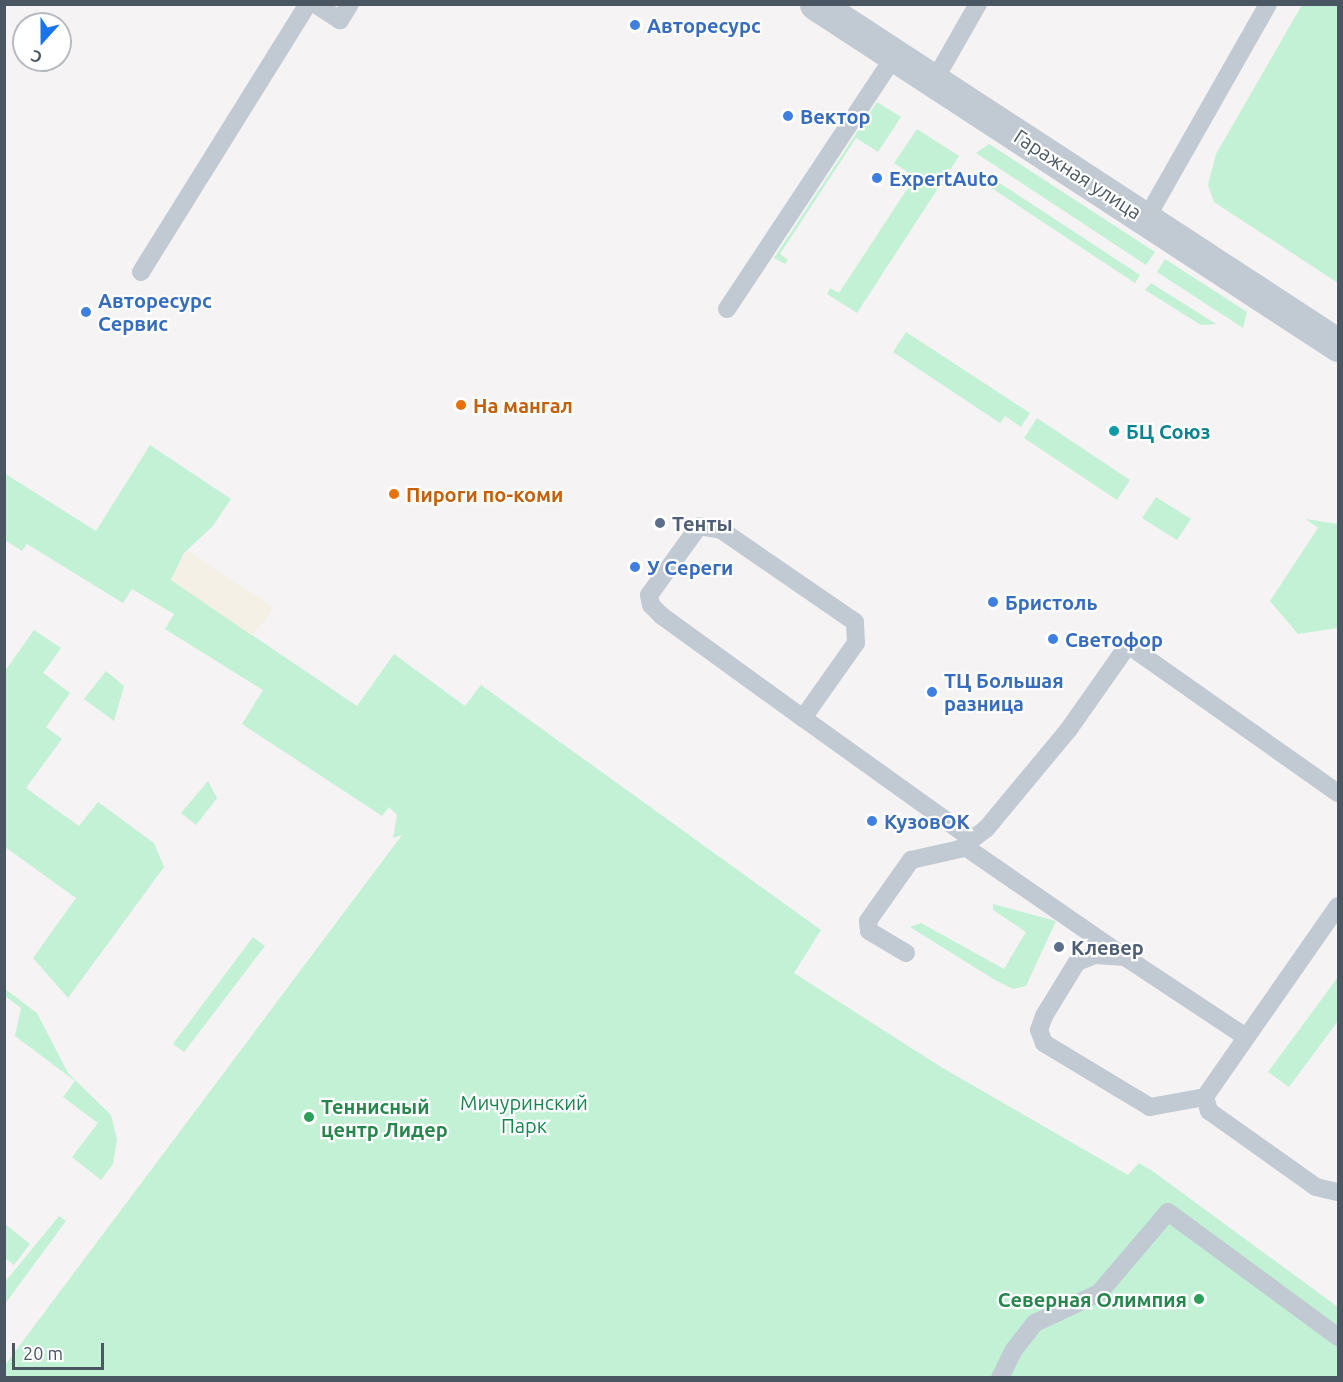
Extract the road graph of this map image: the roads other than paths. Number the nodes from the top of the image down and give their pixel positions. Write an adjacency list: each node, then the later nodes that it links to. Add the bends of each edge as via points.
1 (308, 4): 10 (lane)
2 (315, 4): 3 (lane, via 340,20)
3 (350, 4)
4 (816, 4): 7 (street, Гаражная улица)
5 (978, 4): 8 (lane)
6 (1268, 4): 9 (lane)
7 (895, 55): 8 (street, Гаражная улица); 11 (lane)
8 (934, 81): 9 (street, Гаражная улица)
9 (1146, 219): 12 (street, Гаражная улица)
10 (141, 272)
11 (727, 309)
12 (1338, 345)
13 (803, 718): 13 (lane, via 651,605 650,595 699,526 721,530 855,622 856,643); 15 (lane)
14 (1338, 793): 15 (lane, via 1128,645 1069,729)
15 (968, 843): 17 (lane, via 911,860 868,921 869,930); 18 (lane)
16 (1338, 906): 19 (lane)
17 (906, 953)
18 (1125, 957): 19 (lane); 20 (lane, via 1095,955 1077,962 1044,1016 1040,1030 1044,1043 1150,1107)
19 (1246, 1037): 20 (lane)
20 (1205, 1097): 21 (lane, via 1209,1111 1316,1188)
21 (1338, 1192)
22 (1338, 1337): 23 (lane, via 1168,1212 1099,1293 1035,1323 1012,1350)
23 (1000, 1377)

